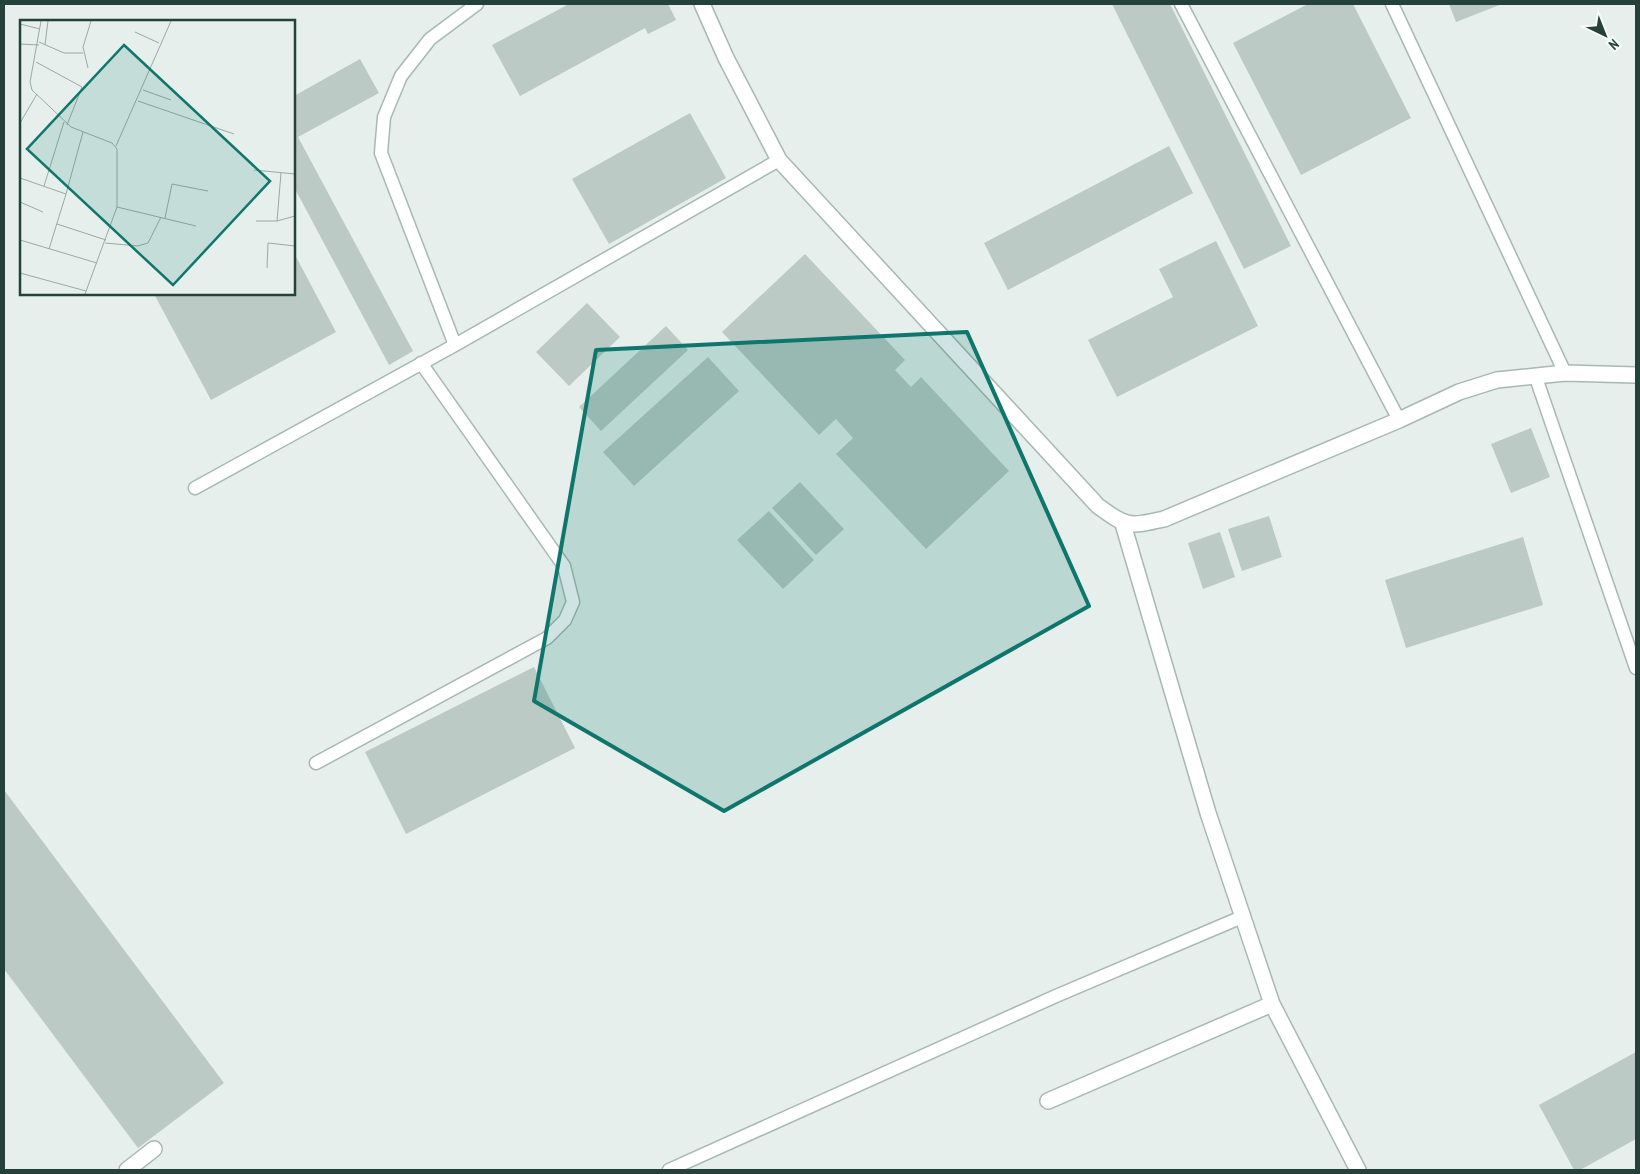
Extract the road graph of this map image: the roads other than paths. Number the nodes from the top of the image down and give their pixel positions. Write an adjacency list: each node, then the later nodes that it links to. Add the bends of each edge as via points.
1 (477, 4): 6 (lane, via 430,39 401,76 384,117 381,153)
2 (702, 4): 5 (street)
3 (1180, 4): 11 (lane)
4 (1392, 4): 8 (lane)
5 (779, 160): 6 (lane); 13 (street, via 1098,506)
6 (455, 345): 7 (lane)
7 (421, 362): 12 (lane); 15 (lane, via 564,566 573,602 565,620 547,638)
8 (1565, 373): 9 (street); 10 (street)
9 (1636, 374)
10 (1535, 375): 11 (street, via 1497,380 1459,392); 14 (lane)
11 (1399, 420): 13 (street, via 1164,520)
12 (195, 488)
13 (1123, 524): 16 (street)
14 (1636, 668)
15 (316, 763)
16 (1242, 917): 17 (street); 21 (lane, via 1056,996)
17 (1272, 1004): 18 (street); 22 (street)
18 (1048, 1101)
19 (154, 1149): 20 (street)
20 (127, 1170)
21 (669, 1170)
22 (1358, 1170)

